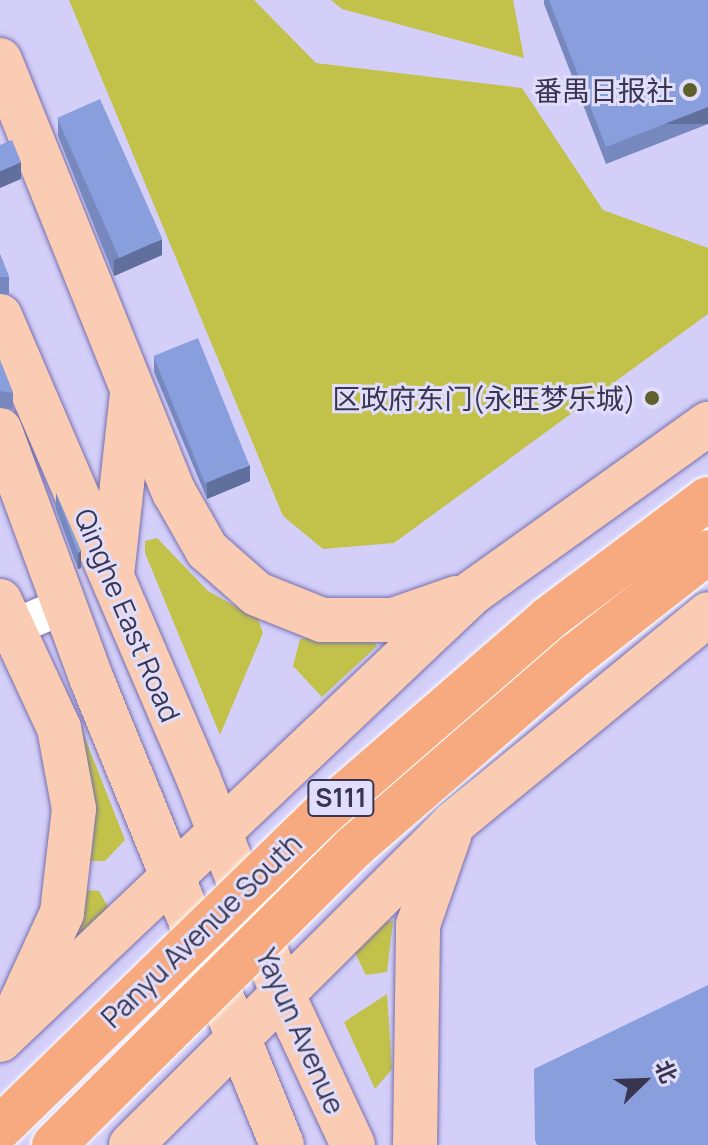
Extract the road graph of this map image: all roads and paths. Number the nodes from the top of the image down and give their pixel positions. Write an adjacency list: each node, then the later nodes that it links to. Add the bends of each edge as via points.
1 (0, 60): 3 (main road)
2 (0, 316): 8 (main road, Qinghe East Road)
3 (132, 388): 8 (main road); 9 (main road, via 189,524 232,576 257,594 322,620 357,625)
4 (708, 424): 9 (main road)
5 (0, 430): 10 (main road, Qinghe East Road)
6 (708, 499): 21 (highway, Panyu Avenue South / S111, bridge, via 548,619 322,815)
7 (708, 552): 22 (highway, Panyu Avenue South / S111, bridge, via 576,655 354,847)
8 (112, 578): 14 (main road, Qinghe East Road)
9 (473, 592): 14 (main road)
10 (66, 605): 12 (street); 15 (main road, Qinghe East Road)
11 (708, 614): 13 (main road)
12 (4, 620): 18 (main road, via 59,728 74,809 62,913)
13 (454, 823): 17 (main road); 20 (main road, via 418,925)
14 (218, 829): 15 (main road); 16 (main road, Qinghe East Road)
15 (173, 876): 18 (main road); 19 (main road, Qinghe East Road)
16 (250, 916): 17 (main road, Yayun Avenue)
17 (283, 995): 19 (main road); 25 (main road, Yayun Avenue)
18 (3, 1037)
19 (236, 1039): 23 (main road); 24 (main road)
20 (415, 1065): 26 (main road); 27 (main road)
21 (0, 1128)
22 (54, 1145)
23 (131, 1145)
24 (282, 1145)
25 (353, 1145)
26 (415, 1145)
27 (448, 1145)

